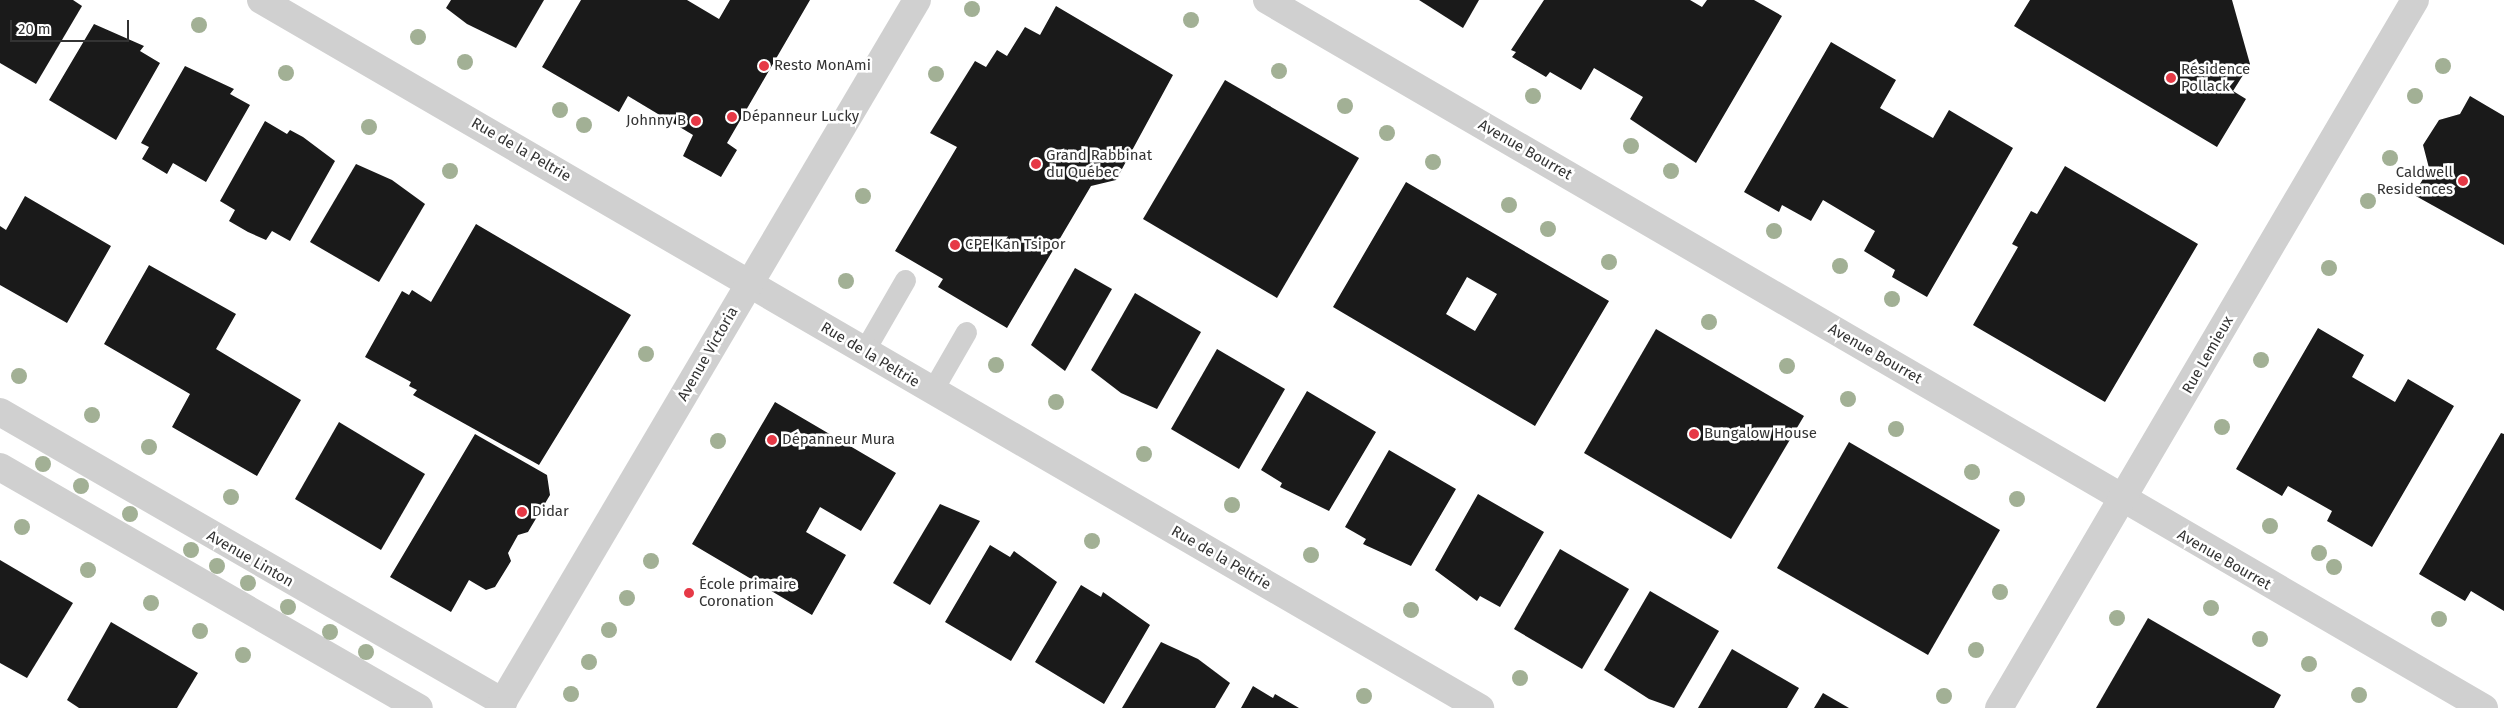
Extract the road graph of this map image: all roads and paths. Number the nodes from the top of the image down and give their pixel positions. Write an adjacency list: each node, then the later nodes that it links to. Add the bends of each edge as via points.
1 (261, 0): 6 (street, Rue de la Peltrie)
2 (916, 0): 6 (street, Avenue Victoria)
3 (1267, 0): 12 (street, Avenue Bourret)
4 (2415, 0): 12 (street, Rue Lemieux)
5 (905, 280): 8 (lane)
6 (750, 284): 8 (street, Rue de la Peltrie); 13 (street, Avenue Victoria)
7 (966, 332): 9 (lane)
8 (864, 351): 9 (street, Rue de la Peltrie)
9 (932, 391): 15 (street, Rue de la Peltrie)
10 (0, 412): 13 (street, Avenue Linton)
11 (0, 468): 14 (street)
12 (2123, 500): 16 (street, Rue Lemieux); 17 (street, Avenue Bourret)
13 (501, 705)
14 (419, 708)
15 (1480, 708)
16 (1999, 708)
17 (2484, 708)

